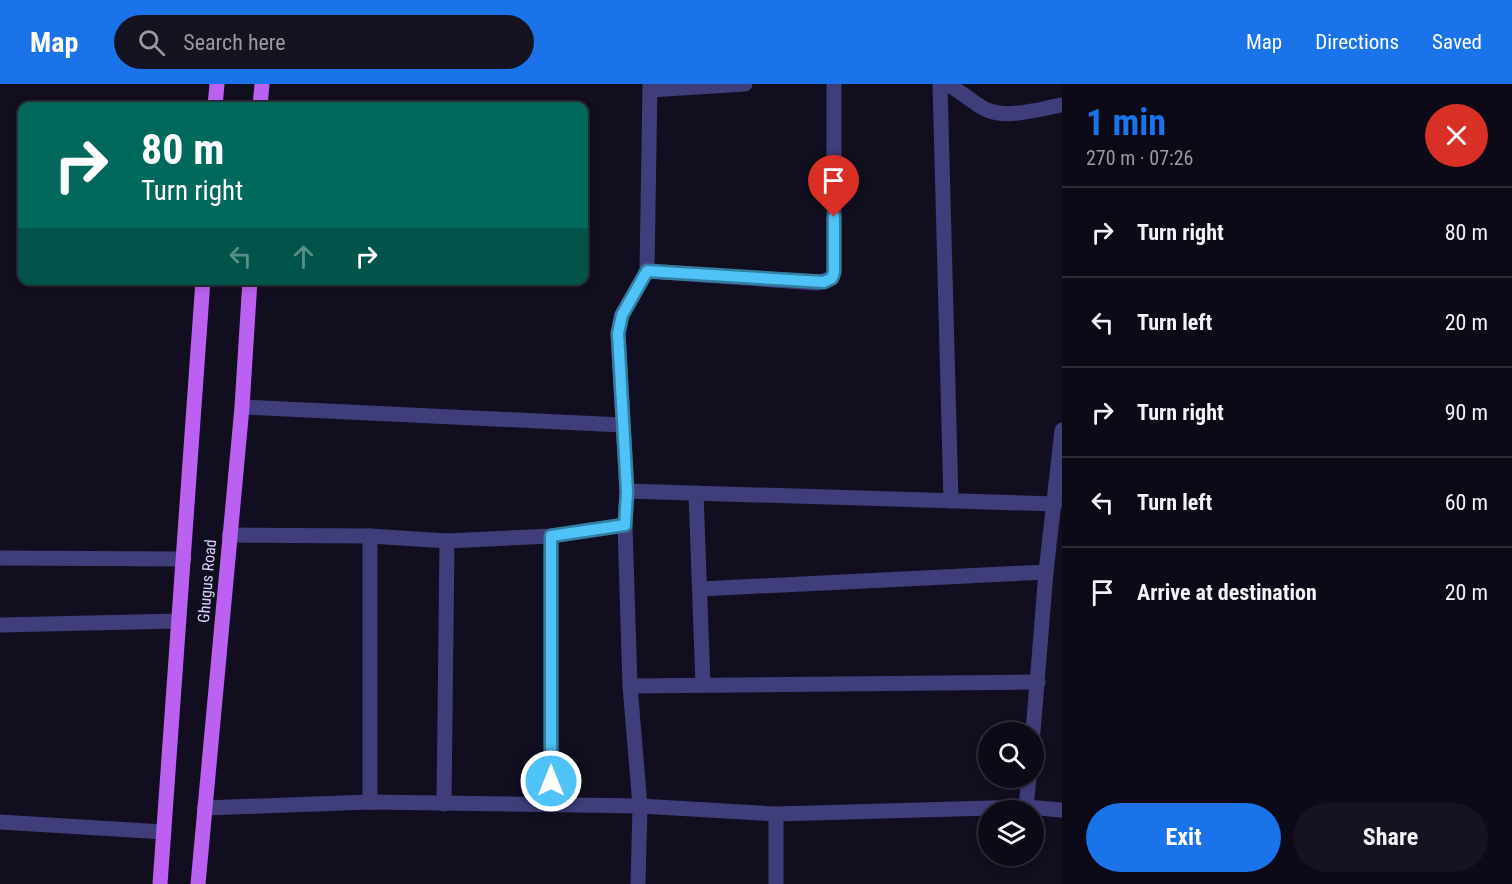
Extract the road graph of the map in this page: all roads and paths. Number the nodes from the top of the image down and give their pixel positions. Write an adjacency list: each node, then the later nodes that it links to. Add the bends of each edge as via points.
1 (217, 84): 8 (main road)
2 (262, 84): 9 (main road)
3 (745, 84): 7 (street)
4 (834, 84): 11 (street, via 832,278 817,283)
5 (940, 84): 19 (street)
6 (946, 84): 10 (street, via 986,109 1004,114)
7 (650, 87): 11 (street)
8 (215, 102)
9 (261, 102)
10 (1062, 105)
11 (647, 271): 15 (street, via 622,315 618,333)
12 (203, 285): 27 (main road, Ghugus Road)
13 (250, 285): 14 (main road, Ghugus Road)
14 (242, 407): 15 (street); 22 (main road, Ghugus Road)
15 (622, 425): 17 (street)
16 (1062, 430): 20 (street)
17 (627, 492): 18 (street); 21 (street)
18 (696, 494): 19 (street); 29 (street)
19 (951, 501): 20 (street)
20 (1055, 504): 28 (street)
21 (625, 525): 24 (street); 33 (street)
22 (229, 535): 23 (street); 40 (main road, Ghugus Road)
23 (370, 536): 25 (street); 36 (street)
24 (551, 536): 25 (street); 37 (street)
25 (447, 541): 38 (street)
26 (0, 558): 27 (street)
27 (184, 559): 30 (main road, Ghugus Road)
28 (1046, 572): 29 (street); 32 (street)
29 (700, 589): 34 (street)
30 (180, 621): 31 (street); 46 (main road, Ghugus Road)
31 (0, 625)
32 (1038, 682): 34 (street); 35 (street)
33 (630, 686): 34 (street); 39 (street)
34 (703, 686)
35 (1034, 722)
36 (369, 802): 38 (street); 40 (street)
37 (551, 803): 38 (street); 39 (street)
38 (444, 804)
39 (640, 806): 44 (street); 49 (street)
40 (204, 808): 48 (main road, Ghugus Road)
41 (978, 808): 44 (street)
42 (1044, 808): 43 (street)
43 (1062, 810)
44 (776, 813): 50 (street)
45 (0, 822): 46 (street)
46 (164, 832): 47 (main road, Ghugus Road)
47 (160, 884)
48 (198, 884)
49 (638, 884)
50 (776, 884)

